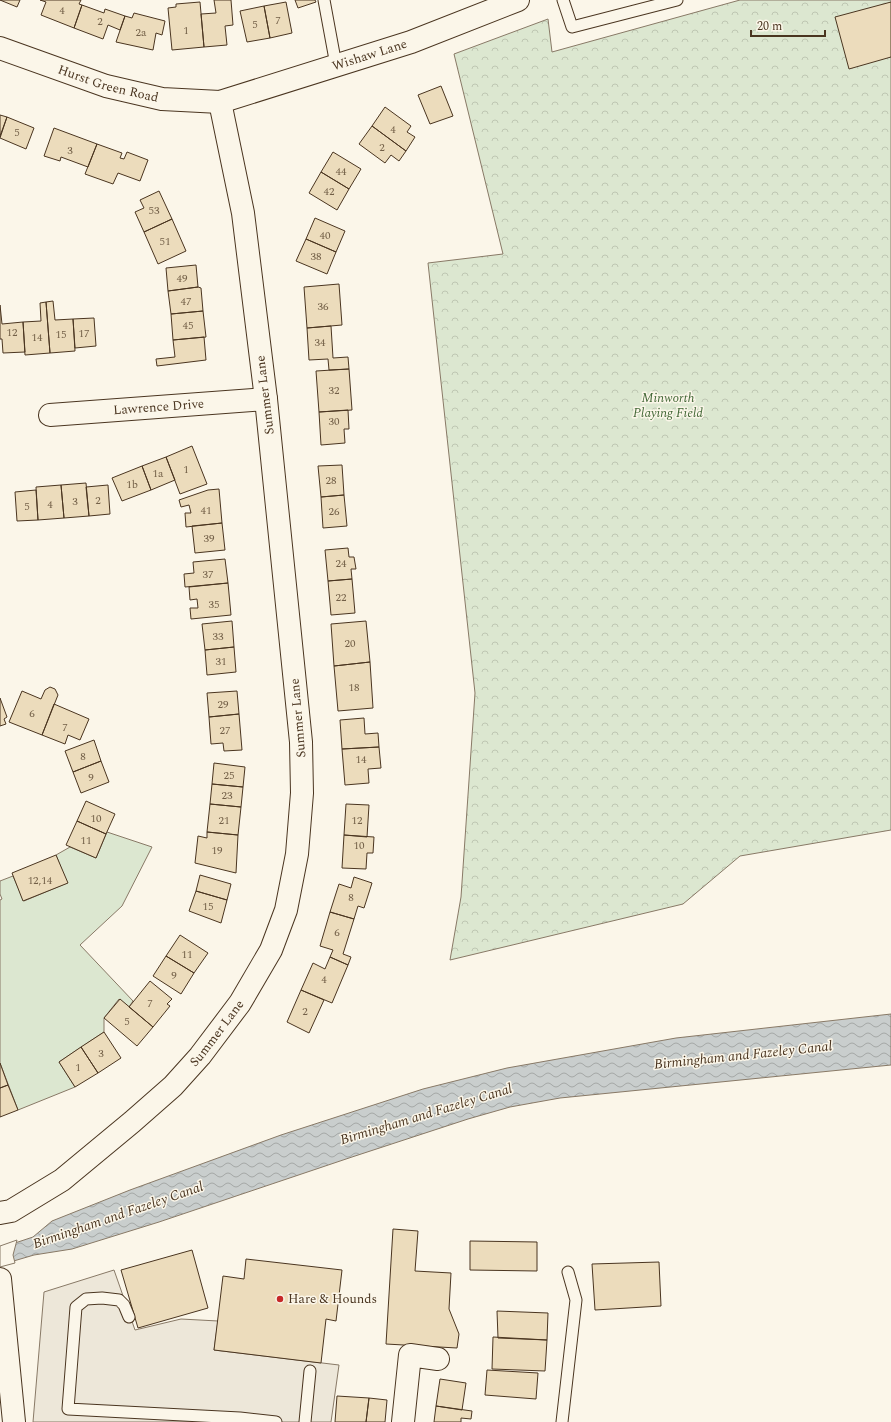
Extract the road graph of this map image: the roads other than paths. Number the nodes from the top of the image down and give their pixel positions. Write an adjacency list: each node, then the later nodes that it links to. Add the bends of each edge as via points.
1 (324, 0): 6 (lane)
2 (518, 0): 6 (street, Wishaw Lane, via 410,42)
3 (563, 0): 4 (lane, via 572,27)
4 (677, 0)
5 (0, 48): 7 (street, Hurst Green Road, via 106,86 162,99)
6 (336, 65): 7 (street, Wishaw Lane)
7 (220, 102): 8 (street, Summer Lane, via 243,212)
8 (266, 399): 9 (street, Lawrence Drive); 10 (street, Summer Lane, via 301,742 302,793 297,854 286,910 271,950 240,1003 200,1056 173,1086 62,1180 11,1211)
9 (50, 415)
10 (0, 1213)
11 (568, 1272): 21 (lane, via 576,1300)
12 (0, 1279): 17 (street)
13 (129, 1317): 16 (lane, via 119,1300 86,1299 76,1307 68,1409)
14 (438, 1359): 20 (street, via 410,1355)
15 (310, 1371): 19 (lane)
16 (209, 1419): 18 (lane)
17 (14, 1422)
18 (276, 1422)
19 (305, 1422)
20 (403, 1422)
21 (562, 1422)

